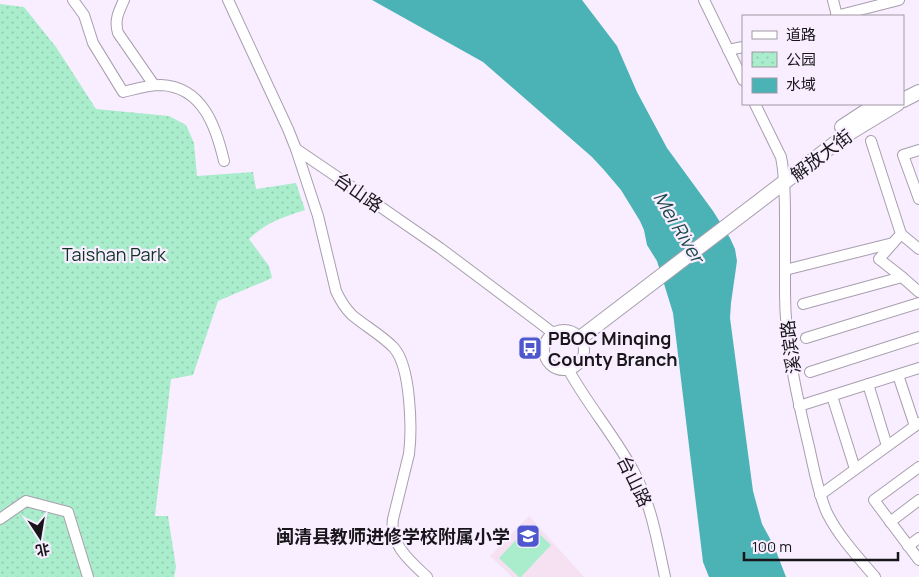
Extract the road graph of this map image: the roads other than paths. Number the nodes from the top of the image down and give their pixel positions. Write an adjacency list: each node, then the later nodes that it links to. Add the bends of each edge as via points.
1 (73, 0): 13 (street, via 84,15 93,43 123,92)
2 (124, 0): 13 (street, via 116,19 118,33)
3 (228, 0): 21 (street)
4 (704, 0): 10 (street)
5 (833, 0): 7 (street)
6 (899, 0): 8 (street)
7 (837, 15)
8 (841, 15)
9 (742, 47): 10 (street)
10 (728, 50): 11 (street)
11 (742, 78)
12 (919, 82): 14 (main road)
13 (154, 85): 23 (street, via 180,90 198,101 218,136)
14 (904, 89)
15 (919, 92): 16 (main road)
16 (904, 100)
17 (756, 105): 24 (street, 溪滨路, via 781,156)
18 (894, 105): 24 (main road, 解放大街)
19 (861, 108): 24 (main road, 解放大街)
20 (871, 141): 27 (street)
21 (296, 150): 35 (street, 台山路, via 440,248); 58 (street, via 316,209 336,291 352,315 395,349 402,364 408,396 410,444 393,530 401,550)
22 (919, 150): 25 (street, via 903,156)
23 (224, 161)
24 (784, 178): 30 (street, 溪滨路); 36 (main road, 解放大街)
25 (917, 185): 26 (street)
26 (919, 199)
27 (900, 234): 28 (street); 29 (street)
28 (893, 243): 30 (street); 31 (street, via 879,259)
29 (919, 249)
30 (785, 270): 45 (street, 溪滨路, via 786,314)
31 (902, 277): 32 (street); 34 (street)
32 (919, 292)
33 (919, 303): 38 (street)
34 (803, 304)
35 (553, 333): 36 (street, via 562,330); 40 (street, via 544,346 546,359 555,368)
36 (577, 336): 40 (street, via 583,343 583,356)
37 (919, 337): 41 (street)
38 (806, 338)
39 (919, 368): 42 (street)
40 (568, 369): 59 (street, 台山路, via 640,483 650,510)
41 (810, 372)
42 (898, 375): 43 (street); 46 (street)
43 (868, 384): 44 (street); 47 (street)
44 (832, 396): 45 (street); 49 (street)
45 (799, 406): 50 (street, 溪滨路)
46 (917, 424): 47 (street)
47 (887, 446): 49 (street)
48 (919, 467): 53 (street, via 874,500)
49 (855, 469): 50 (street)
50 (820, 495): 60 (street, 溪滨路, via 834,526)
51 (919, 500): 53 (street)
52 (0, 520): 57 (street, via 26,501 68,512)
53 (890, 522): 55 (street)
54 (919, 538): 55 (street)
55 (908, 546): 56 (street)
56 (919, 560)
57 (88, 577)
58 (428, 577)
59 (665, 577)
60 (875, 577)

